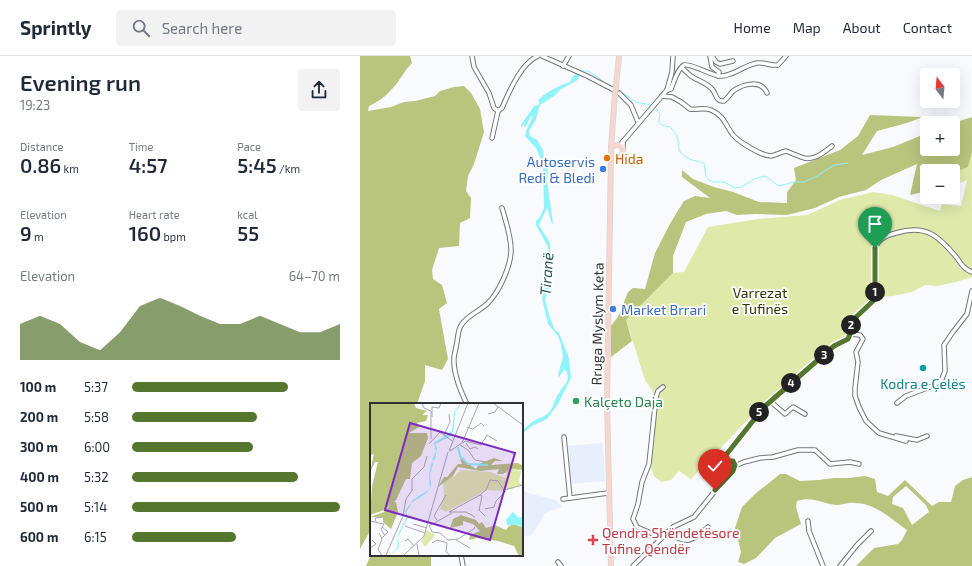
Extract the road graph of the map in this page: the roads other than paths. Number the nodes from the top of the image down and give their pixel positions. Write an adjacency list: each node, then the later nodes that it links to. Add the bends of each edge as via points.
1 (472, 56): 17 (street, via 474,67 494,108)
2 (538, 56): 17 (street, via 533,58 516,79 502,108)
3 (542, 56): 10 (street)
4 (568, 56): 10 (street)
5 (619, 56): 14 (main road)
6 (673, 56): 13 (street, via 672,72)
7 (711, 56): 9 (street, via 720,64); 12 (street, via 712,67 719,72)
8 (786, 56): 12 (street, via 778,65 757,63)
9 (732, 61)
10 (564, 66): 14 (street)
11 (682, 68): 12 (street, via 688,64); 13 (street, via 671,89); 15 (street, via 694,78 706,83 720,101 724,101 733,91 747,85 759,85)
12 (718, 76)
13 (666, 90): 16 (street)
14 (616, 91): 18 (street, via 631,105); 19 (main road)
15 (768, 93)
16 (662, 97): 18 (street); 22 (street, via 672,97 690,109 706,108 716,112 724,119 732,135 746,146 767,155 786,151 811,159)
17 (498, 111): 20 (street)
18 (638, 122): 21 (street)
19 (612, 126): 21 (main road, via 614,137); 23 (main road)
20 (492, 138)
21 (620, 146): 23 (main road); 25 (main road, via 622,154)
22 (832, 146)
23 (612, 147): 24 (main road)
24 (611, 154): 25 (main road); 26 (main road, Rruga Myslym Keta)
25 (618, 157): 26 (main road)
26 (611, 164): 42 (main road, Rruga Myslym Keta)
27 (502, 208): 33 (street, via 511,246 509,262 493,297 483,308 465,320 459,332 454,356 460,388)
28 (972, 272): 30 (street, via 965,269 944,242 932,234 908,230 885,236 875,248 874,298 852,321)
29 (972, 291): 34 (street, via 967,314 944,345 945,371 942,379)
30 (850, 334): 32 (street, via 848,339 834,346); 36 (street, via 860,335 863,339 856,352 856,401 866,421)
31 (662, 387): 49 (street, via 656,397 649,464 633,519 637,527 653,534)
32 (770, 401): 35 (street, via 785,414 793,407); 41 (street, via 708,477 715,478 730,461 734,462)
33 (467, 403)
34 (897, 403)
35 (805, 414)
36 (883, 435): 37 (street, via 918,440); 39 (street)
37 (928, 436)
38 (564, 437): 43 (street)
39 (906, 441)
40 (859, 464): 41 (street, via 830,464 818,451 798,450)
41 (735, 466): 48 (street, via 694,517 676,524)
42 (608, 493): 43 (street); 54 (main road, Rruga Myslym Keta)
43 (570, 498): 44 (street)
44 (563, 499)
45 (808, 520): 56 (street, via 809,531)
46 (708, 527): 48 (street, via 688,541 679,540)
47 (871, 531): 57 (street)
48 (666, 532): 49 (street)
49 (659, 540): 55 (street)
50 (461, 556): 52 (street)
51 (558, 562): 53 (street)
52 (463, 566)
53 (561, 566)
54 (611, 566)
55 (633, 566)
56 (823, 566)
57 (840, 566)

